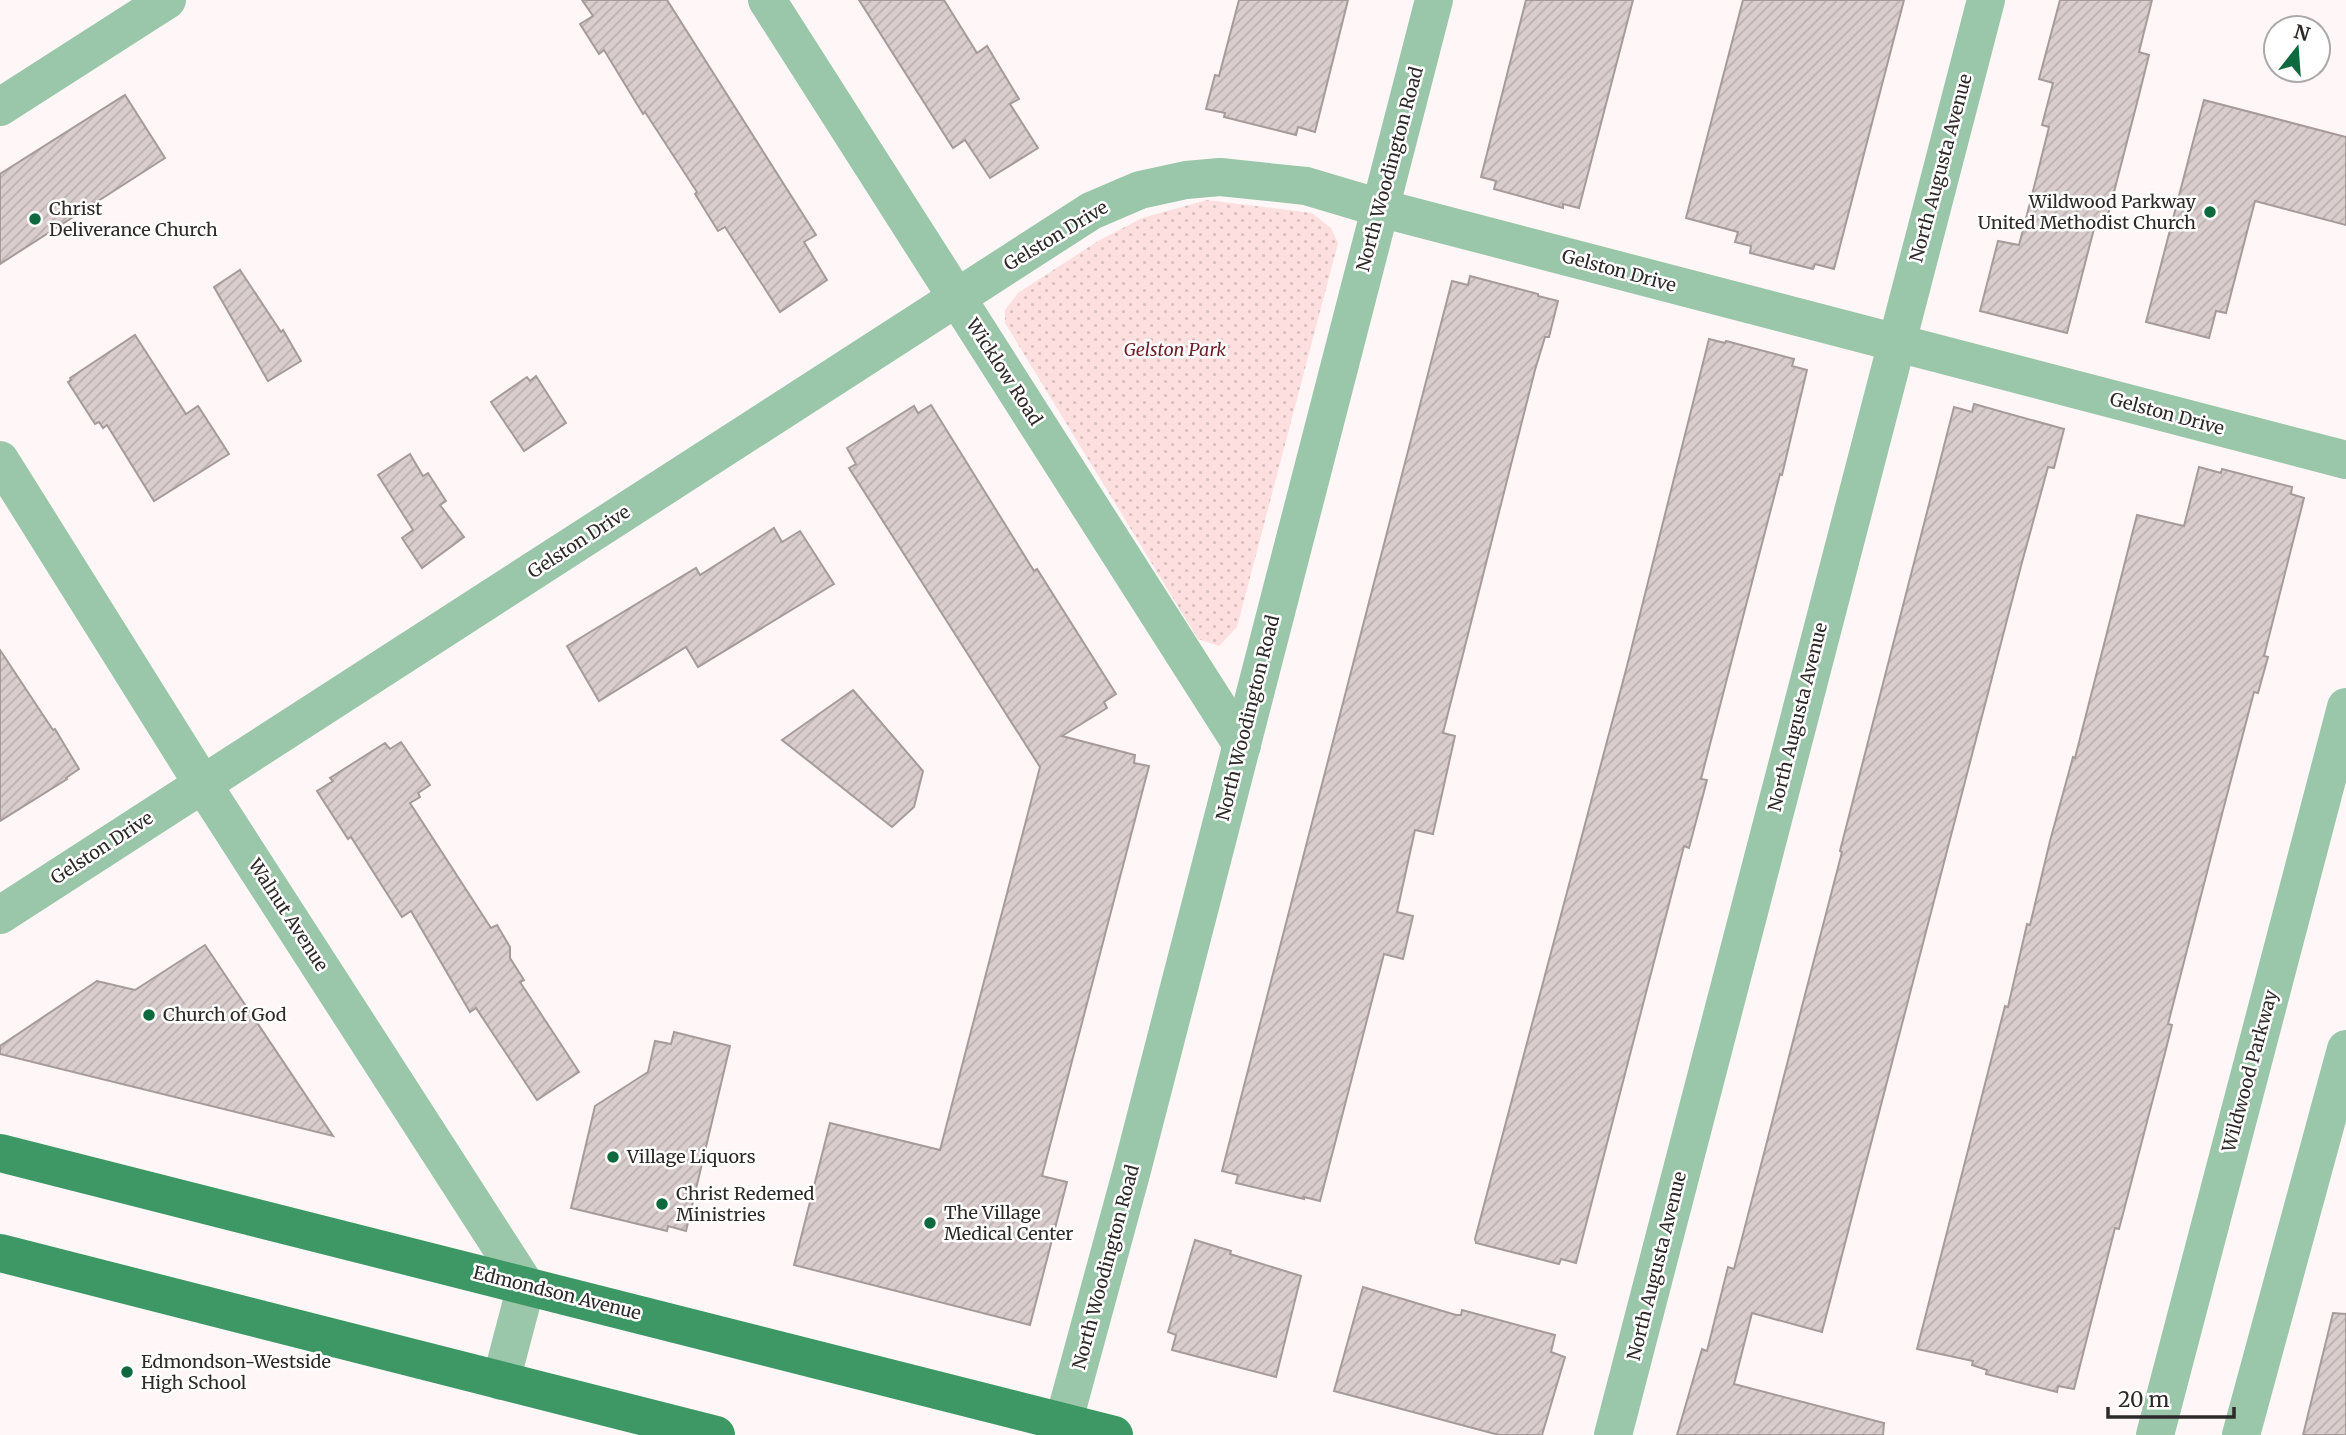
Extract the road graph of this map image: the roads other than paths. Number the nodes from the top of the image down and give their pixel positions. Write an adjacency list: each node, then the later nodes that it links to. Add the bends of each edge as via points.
1 (167, 0): 5 (street)
2 (766, 0): 7 (street, Wicklow Road)
3 (1434, 0): 6 (street, North Woodington Road)
4 (1986, 0): 8 (street, North Augusta Avenue)
5 (0, 107)
6 (1380, 208): 7 (street, Gelston Drive, via 1306,186 1261,179 1220,177 1140,190 1091,211); 8 (street, Gelston Drive); 12 (street, North Woodington Road)
7 (956, 298): 12 (street, Wicklow Road); 13 (street, Gelston Drive)
8 (1895, 343): 10 (street, Gelston Drive); 23 (street, North Augusta Avenue)
9 (0, 460): 13 (street, Walnut Avenue)
10 (2346, 460)
11 (2346, 706): 24 (street, Wildwood Parkway)
12 (1242, 745): 20 (street, North Woodington Road)
13 (202, 783): 14 (street, Gelston Drive); 18 (street, Walnut Avenue)
14 (0, 915)
15 (2346, 1049): 25 (street)
16 (0, 1153): 18 (main road, Edmondson Avenue)
17 (0, 1253): 19 (main road)
18 (526, 1286): 19 (street); 20 (main road, Edmondson Avenue)
19 (502, 1381): 21 (main road)
20 (1062, 1429): 22 (main road, Edmondson Avenue)
21 (716, 1435)
22 (1114, 1435)
23 (1614, 1435)
24 (2155, 1435)
25 (2241, 1435)

